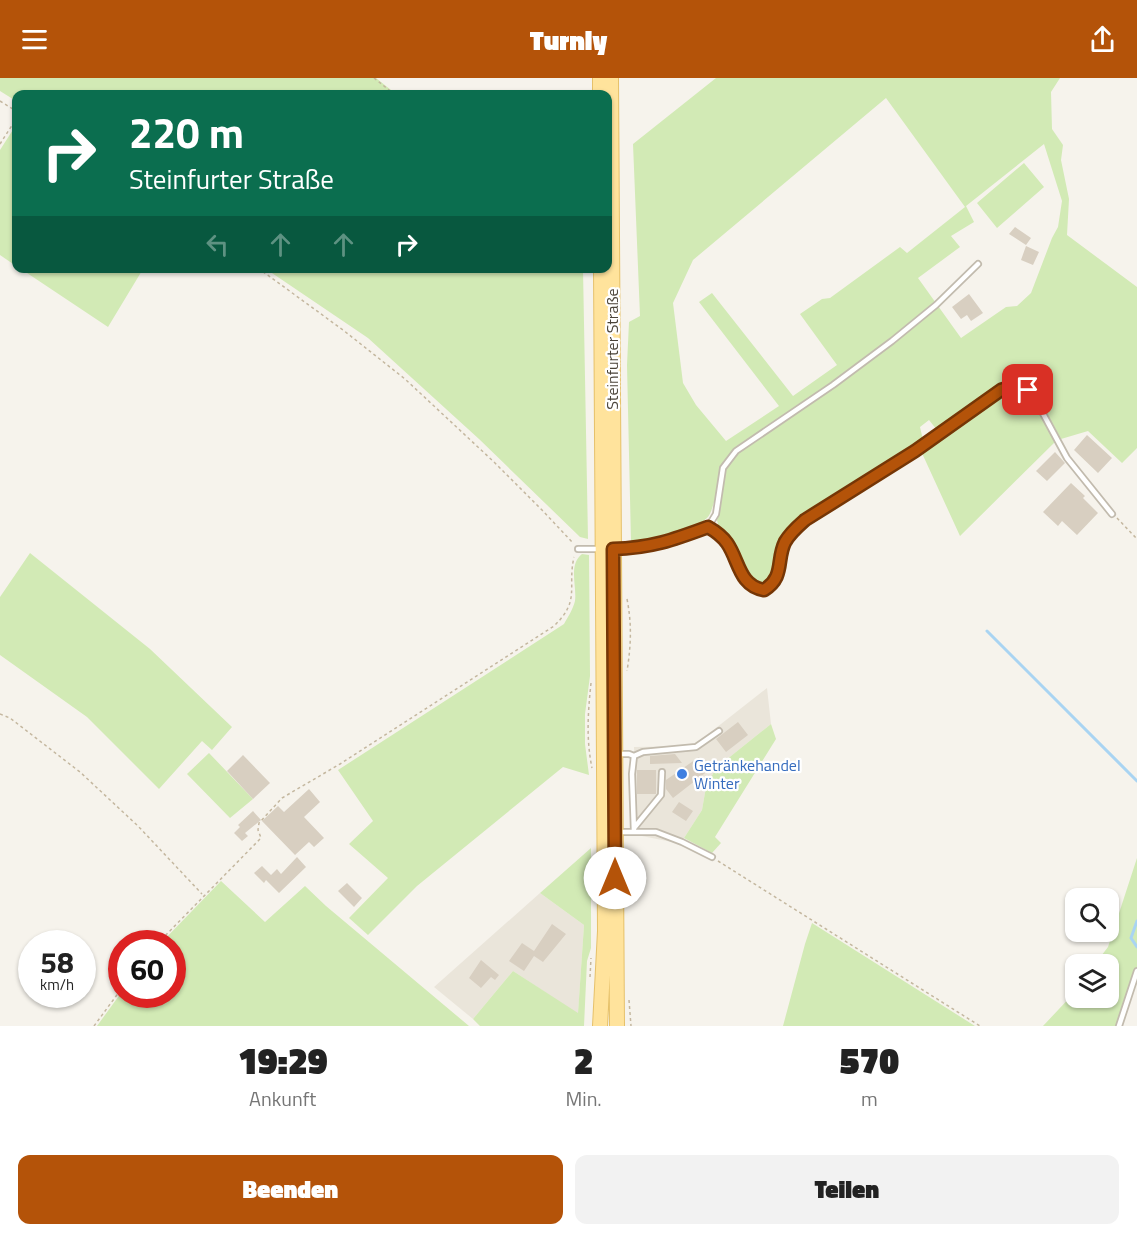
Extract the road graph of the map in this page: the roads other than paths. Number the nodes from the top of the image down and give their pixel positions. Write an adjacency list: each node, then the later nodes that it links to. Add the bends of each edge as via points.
1 (978, 264): 5 (lane, via 892,341 736,451 723,468 716,514)
2 (601, 273): 7 (main road, Steinfurter Straße)
3 (610, 273): 7 (main road, Steinfurter Straße)
4 (1112, 514): 5 (lane, via 1067,458 1033,395 1021,385 1012,385 794,529 784,544 775,581 764,590 750,586 726,542)
5 (708, 527): 7 (lane, via 659,545)
6 (578, 549): 7 (lane)
7 (608, 549): 9 (main road, Steinfurter Straße); 16 (main road, Steinfurter Straße, via 605,931)
8 (719, 731): 10 (lane, via 696,747)
9 (615, 754): 10 (lane); 13 (main road, Steinfurter Straße)
10 (634, 756): 12 (lane)
11 (662, 772): 12 (lane, via 659,798)
12 (634, 830): 13 (lane); 14 (lane, via 656,832)
13 (615, 832): 17 (main road, Steinfurter Straße)
14 (712, 857)
15 (1137, 971): 18 (lane)
16 (600, 1026)
17 (617, 1026)
18 (1119, 1026)

